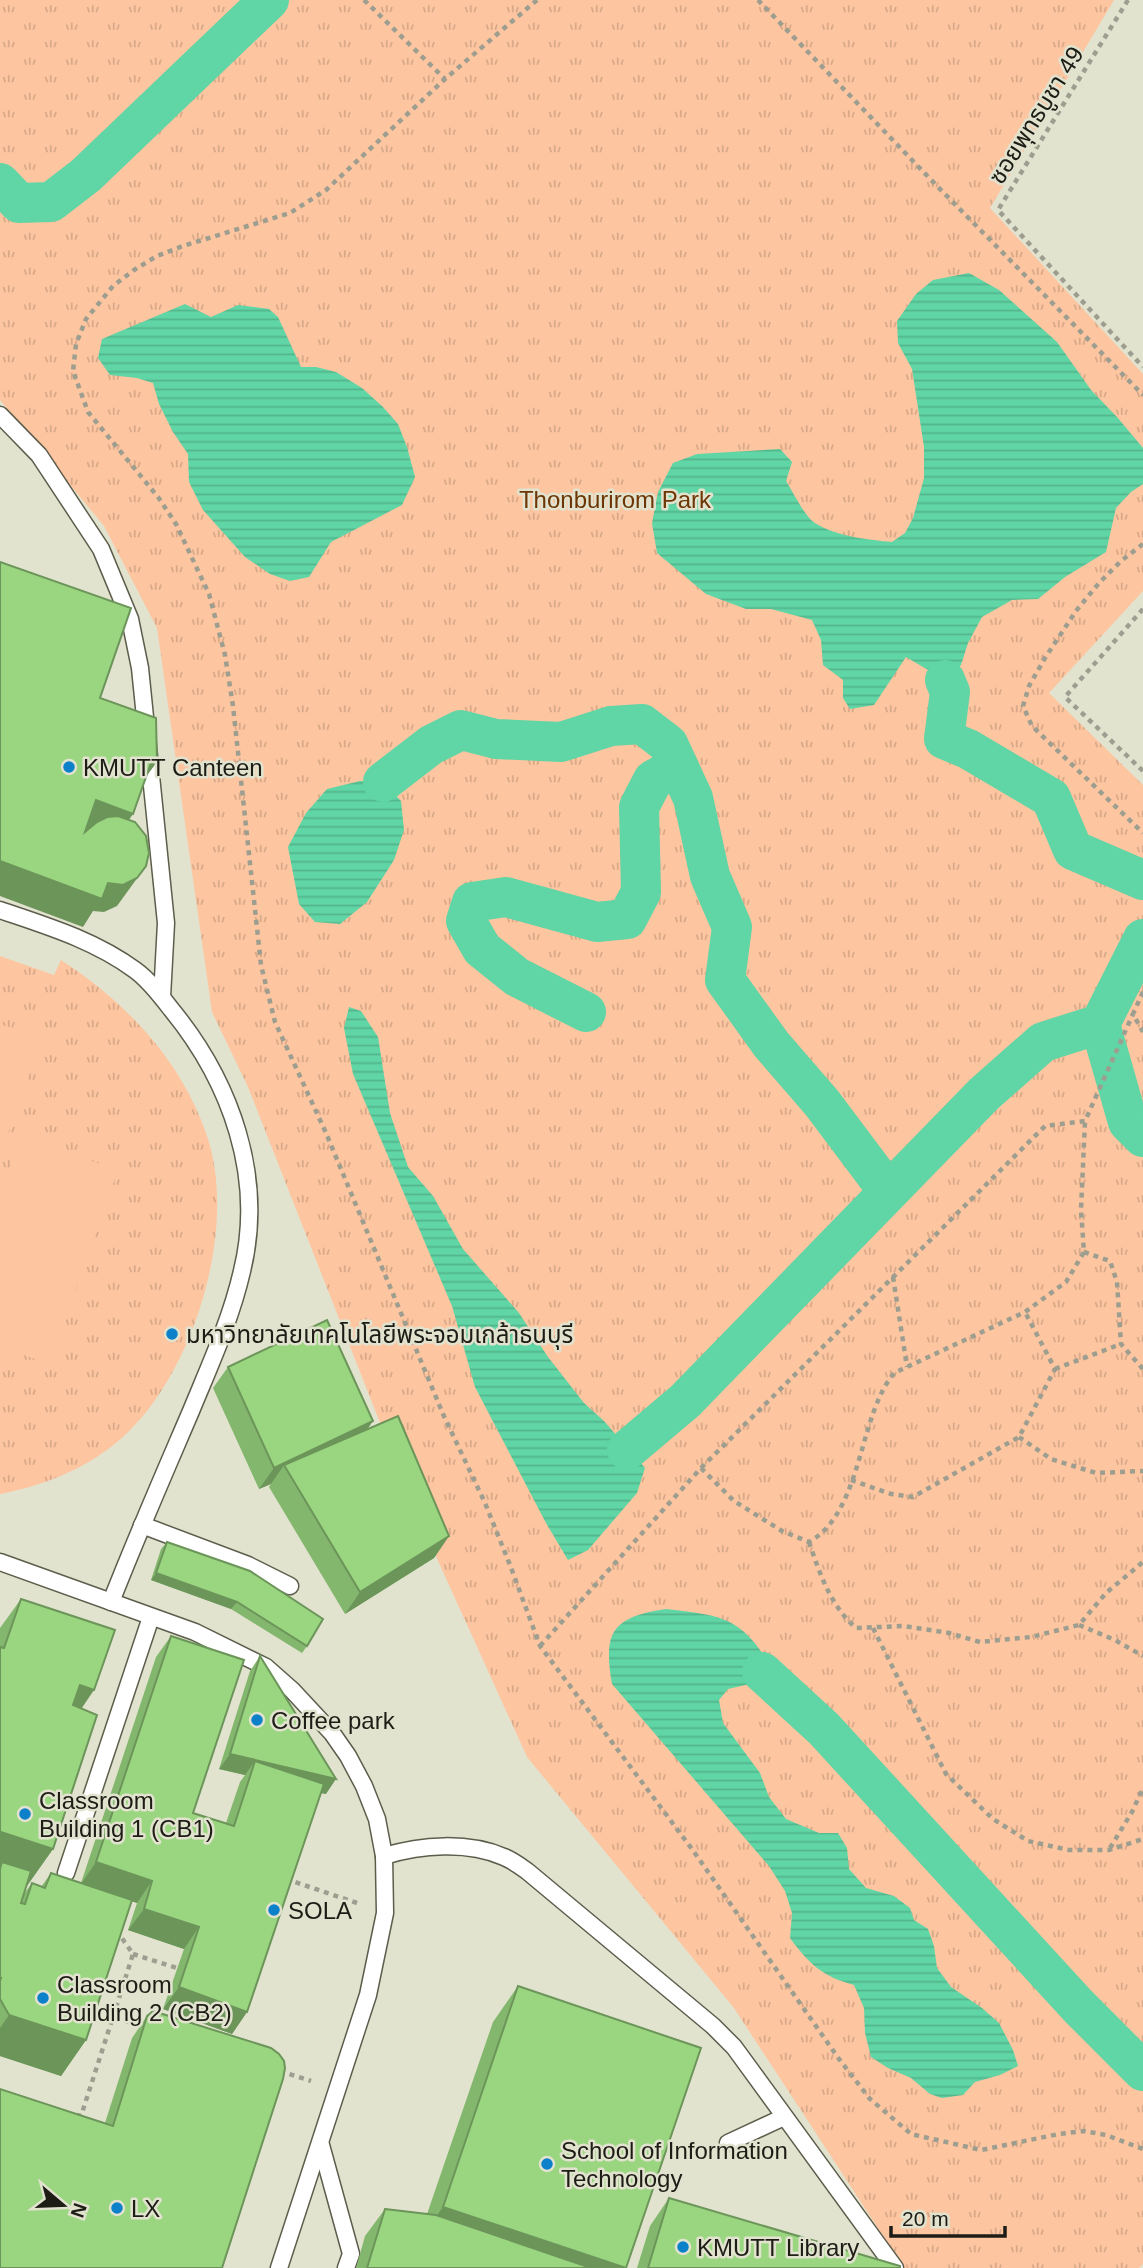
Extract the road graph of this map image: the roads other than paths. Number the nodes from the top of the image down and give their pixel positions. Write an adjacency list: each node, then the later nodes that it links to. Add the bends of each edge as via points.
1 (0, 415): 3 (lane, via 38,455 101,549 130,619 140,668 166,923)
2 (0, 910): 3 (lane, via 81,938 137,971)
3 (162, 997): 4 (lane, via 188,1030 225,1093 242,1147 249,1210 236,1296)
4 (142, 1525): 6 (lane); 7 (lane)
5 (0, 1562): 7 (lane)
6 (290, 1586)
7 (111, 1602): 8 (lane)
8 (151, 1616): 9 (lane, via 266,1667 292,1690 348,1756 377,1819); 10 (lane)
9 (384, 1856): 11 (lane, via 449,1846 503,1857 527,1871 713,2026 734,2047); 13 (lane, via 384,1913 368,1995)
10 (66, 1873)
11 (784, 2118): 12 (lane); 16 (lane)
12 (728, 2143)
13 (321, 2145): 14 (lane); 15 (lane, via 351,2254)
14 (279, 2268)
15 (346, 2268)
16 (895, 2268)

